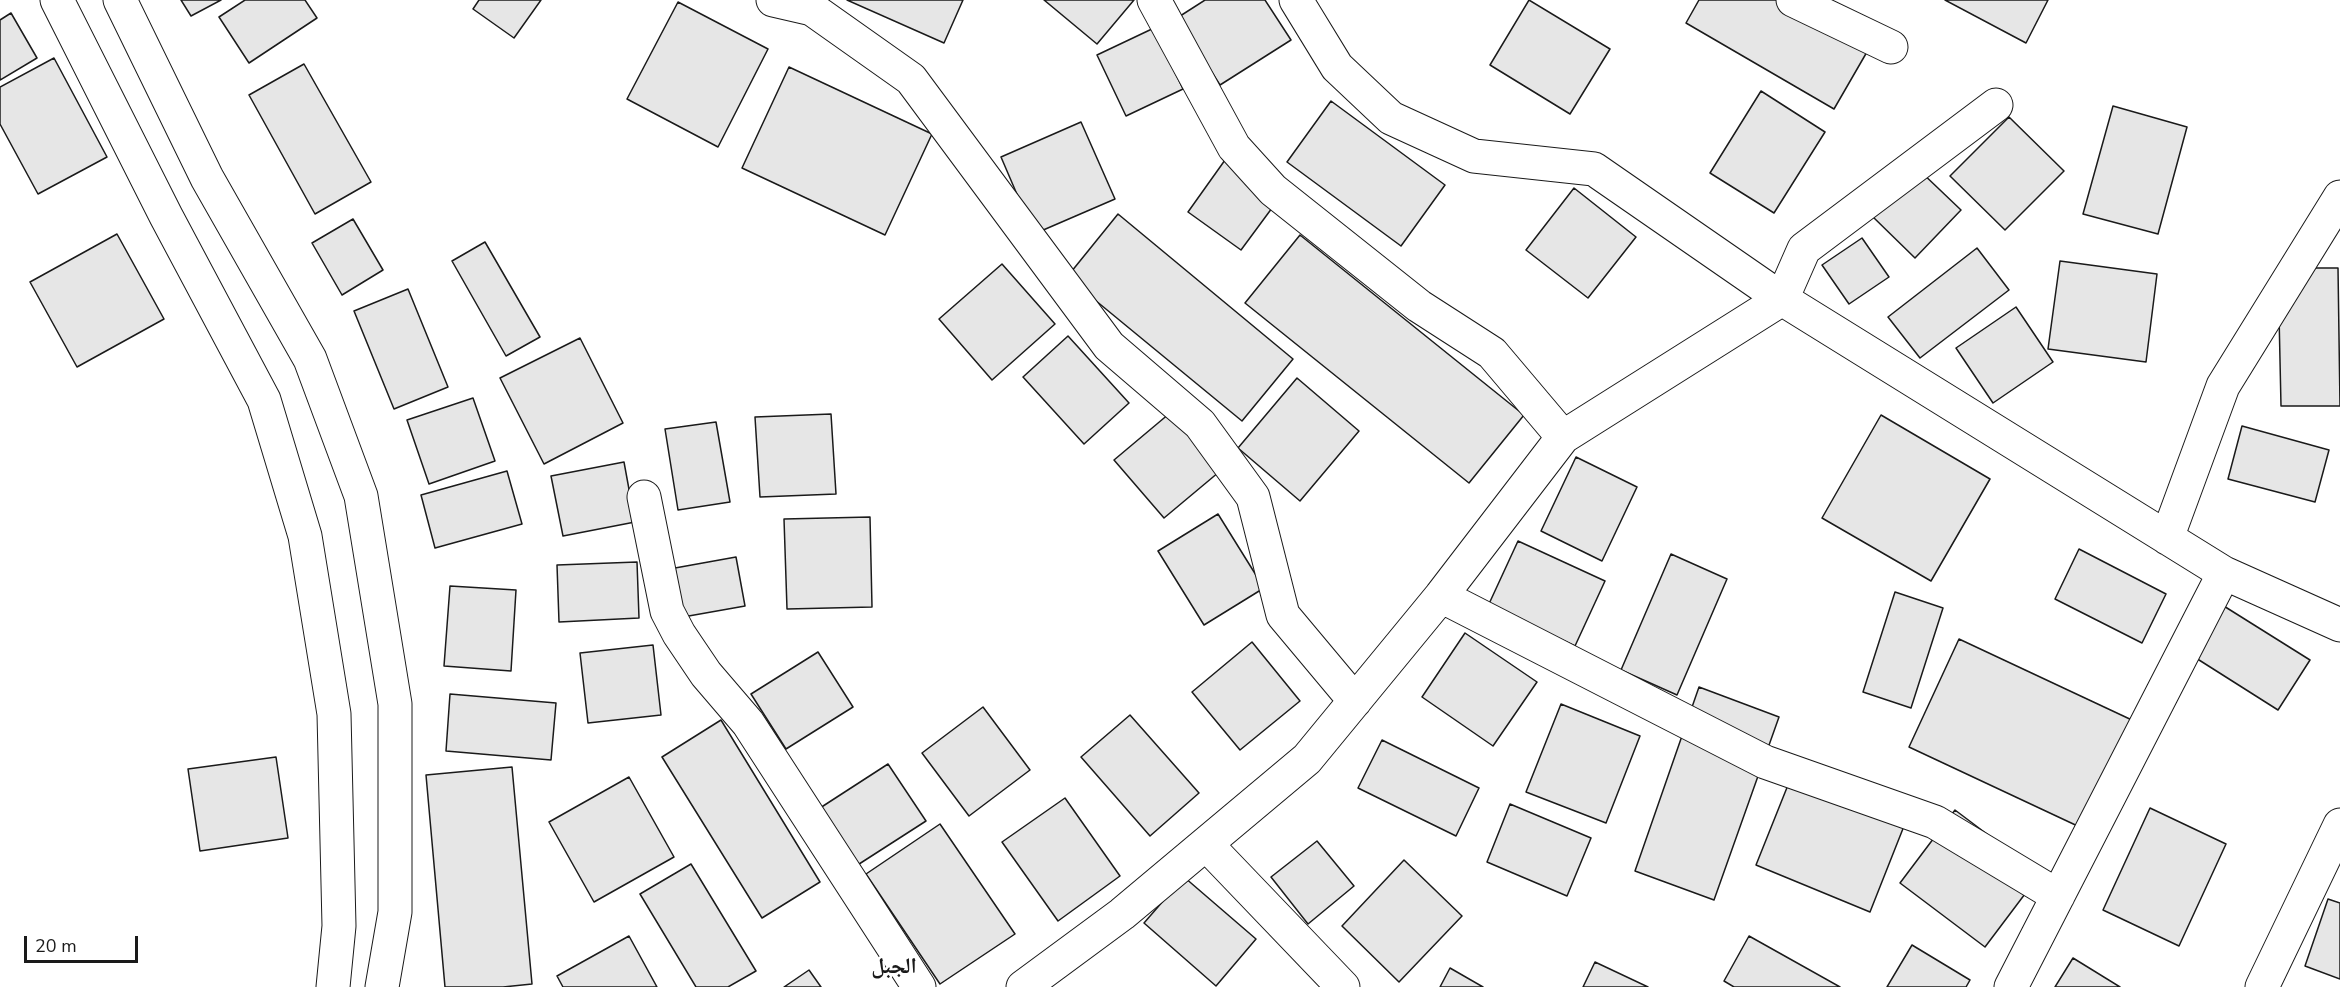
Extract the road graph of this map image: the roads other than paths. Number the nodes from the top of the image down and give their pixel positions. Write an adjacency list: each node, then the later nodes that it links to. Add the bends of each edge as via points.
1 (57, 0): 21 (street, via 264,400 306,536 334,714 339,926)
2 (120, 0): 22 (street, via 207,178 310,359 361,496 395,704 395,912)
3 (773, 0): 17 (street, via 812,9 911,80 1109,346 1200,424 1252,497 1283,615)
4 (1154, 0): 11 (street, via 1234,147 1273,190 1419,306 1492,353)
5 (1296, 0): 10 (street, via 1337,67 1391,118 1474,156 1594,169)
6 (1793, 0): 7 (street)
7 (1892, 47)
8 (1996, 105): 10 (street, via 1804,249)
9 (2340, 197): 13 (street, via 2223,386)
10 (1782, 299): 11 (street); 13 (street)
11 (1563, 437): 15 (street)
12 (645, 497): 23 (street, via 666,611 706,674 748,723)
13 (2167, 538): 14 (street)
14 (2224, 573): 16 (street); 20 (street)
15 (1441, 596): 17 (street); 20 (street, via 1765,762 1935,822)
16 (2340, 625)
17 (1355, 701): 19 (street, via 1306,759)
18 (2340, 825): 27 (street)
19 (1206, 844): 24 (street, via 1122,914); 25 (street)
20 (2058, 896): 26 (street)
21 (333, 987)
22 (382, 987)
23 (919, 987)
24 (1023, 987)
25 (1343, 987)
26 (2011, 987)
27 (2262, 987)

